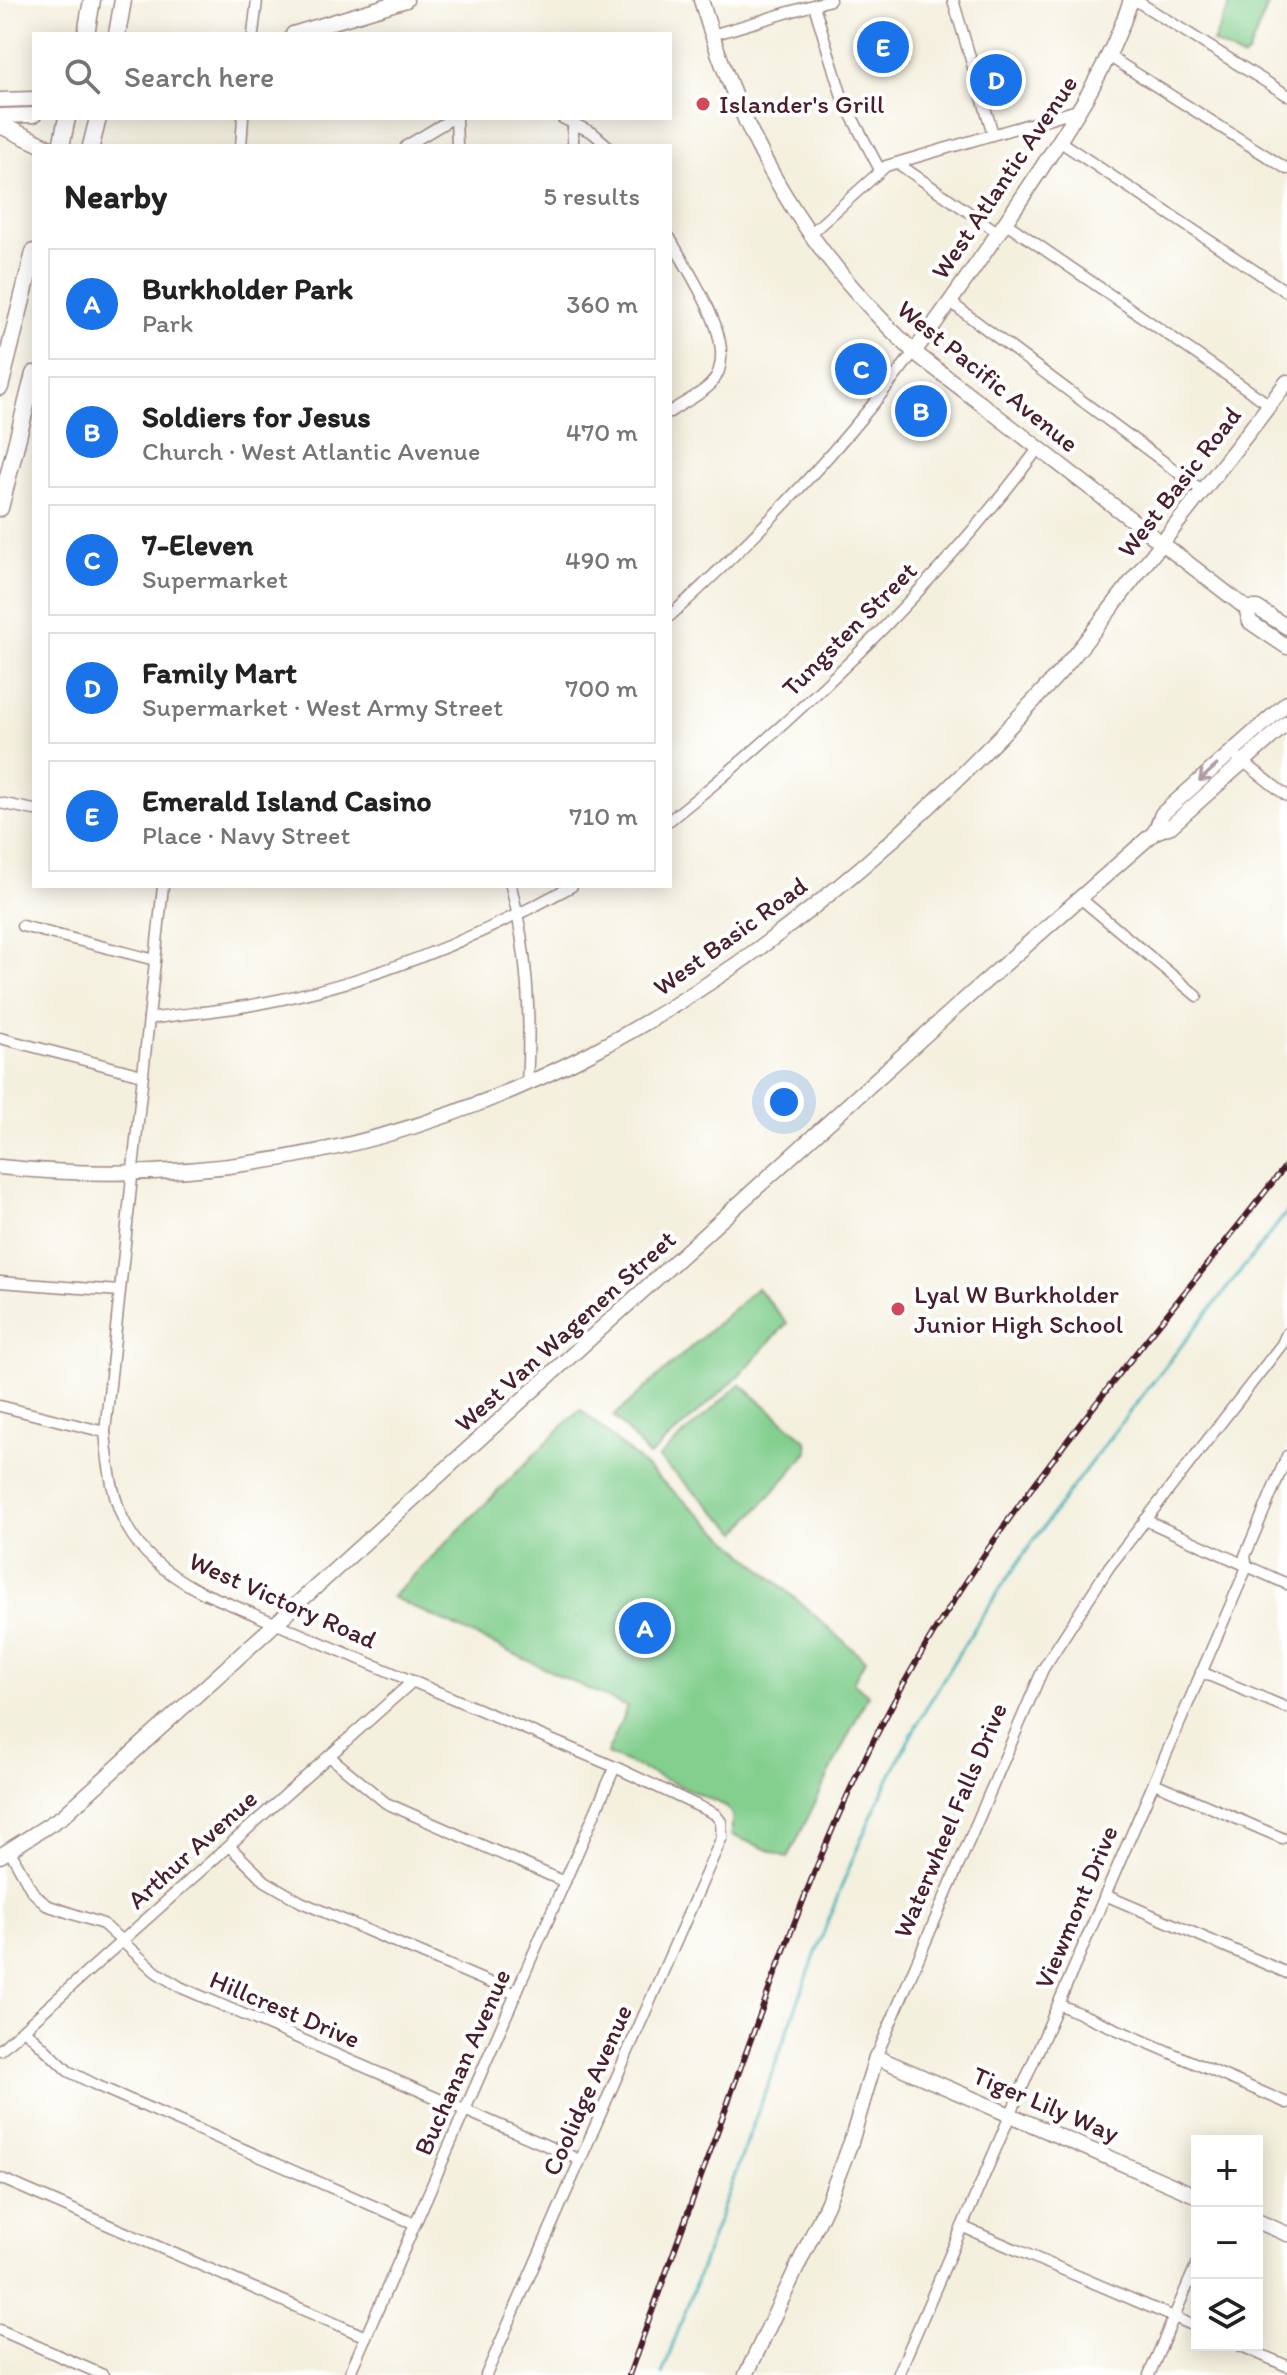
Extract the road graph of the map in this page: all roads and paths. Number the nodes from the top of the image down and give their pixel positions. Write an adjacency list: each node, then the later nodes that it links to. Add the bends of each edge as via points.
1 (92, 0): 11 (main road)
2 (123, 0): 12 (main road)
3 (257, 0): 13 (street)
4 (406, 0): 10 (street)
5 (701, 0): 14 (street, West Pacific Avenue)
6 (830, 0): 9 (street)
7 (953, 0): 29 (street)
8 (1133, 0): 15 (street, West Atlantic Avenue); 16 (street)
9 (814, 5): 14 (street); 41 (street, via 843,100)
10 (315, 30)
11 (86, 32)
12 (117, 32)
13 (253, 32)
14 (712, 35): 43 (street, West Pacific Avenue, via 756,146)
15 (1110, 57): 19 (street, West Atlantic Avenue); 40 (street)
16 (1287, 95)
17 (32, 99): 18 (street)
18 (0, 100)
19 (1081, 109): 29 (street); 30 (street, West Atlantic Avenue)
20 (32, 115): 21 (street)
21 (0, 116)
22 (67, 120): 32 (main road)
23 (98, 120): 33 (main road)
24 (243, 120): 34 (street)
25 (452, 120): 35 (street)
26 (455, 120): 36 (street)
27 (567, 120): 37 (street); 38 (street)
28 (0, 125): 31 (main road)
29 (993, 134): 39 (street)
30 (1059, 141): 42 (street, West Atlantic Avenue); 46 (street)
31 (41, 144)
32 (61, 144)
33 (92, 144)
34 (241, 144)
35 (410, 144)
36 (457, 144)
37 (573, 144)
38 (605, 144)
39 (897, 163): 41 (street); 42 (street)
40 (1287, 169)
41 (880, 170): 43 (street)
42 (1002, 228): 47 (street, West Atlantic Avenue); 52 (street)
43 (809, 235): 48 (street, West Pacific Avenue, via 831,266)
44 (672, 242): 53 (street, via 722,337 722,363 711,383)
45 (32, 260): 51 (main road)
46 (1287, 292)
47 (950, 302): 48 (street, West Atlantic Avenue); 55 (street)
48 (914, 352): 54 (street, West Pacific Avenue); 59 (street, West Atlantic Avenue, via 806,483)
49 (32, 382): 56 (main road)
50 (1287, 382): 52 (street, West Basic Road)
51 (0, 387)
52 (1270, 405): 55 (street, West Basic Road)
53 (672, 411)
54 (1038, 449): 57 (street, West Pacific Avenue); 68 (street, Tungsten Street, via 918,594 830,683)
55 (1204, 492): 57 (street, West Basic Road)
56 (0, 508)
57 (1162, 543): 58 (street, West Pacific Avenue); 80 (street, West Basic Road, via 1063,668 978,758 848,877 749,958 670,1011)
58 (1246, 608): 60 (street, West Pacific Avenue, via 1257,608); 61 (street, West Pacific Avenue, via 1250,622)
59 (672, 614)
60 (1287, 627)
61 (1287, 647)
62 (1287, 703): 64 (street, West Van Wagenen Street)
63 (1287, 723): 64 (street, West Van Wagenen Street)
64 (1237, 757): 65 (street); 72 (street, West Van Wagenen Street, via 1171,826 1155,832)
65 (1287, 796)
66 (0, 803): 67 (street)
67 (32, 810)
68 (672, 818)
69 (163, 888): 75 (street, West Victory Road)
70 (512, 888): 73 (street)
71 (568, 888): 73 (street)
72 (1080, 898): 76 (street); 92 (street, West Van Wagenen Street)
73 (519, 915): 77 (street, via 383,972 323,989); 80 (street, via 531,1014)
74 (22, 926): 75 (street)
75 (155, 960): 77 (street, West Victory Road)
76 (1197, 996)
77 (149, 1019): 79 (street, West Victory Road)
78 (0, 1038): 79 (street)
79 (142, 1075): 82 (street, West Victory Road)
80 (527, 1084): 82 (street, West Basic Road, via 410,1128 302,1154 219,1168)
81 (0, 1167): 82 (street, West Basic Road)
82 (132, 1174): 84 (street, West Victory Road)
83 (0, 1282): 84 (street)
84 (119, 1291): 87 (street, West Victory Road)
85 (1287, 1333): 89 (street, Waterwheel Falls Drive)
86 (0, 1406): 87 (street)
87 (105, 1432): 92 (street, West Victory Road, via 109,1484 119,1513 144,1553 173,1577)
88 (1287, 1456): 90 (street, Viewmont Drive, via 1245,1556)
89 (1145, 1520): 90 (street); 111 (street, Waterwheel Falls Drive, via 1043,1669)
90 (1247, 1567): 91 (street); 93 (street, Viewmont Drive)
91 (1287, 1584)
92 (277, 1624): 94 (street, West Victory Road); 102 (street, West Van Wagenen Street, via 63,1816)
93 (1201, 1672): 95 (street); 98 (street, Viewmont Drive)
94 (413, 1681): 96 (street, Arthur Avenue); 97 (street, West Victory Road)
95 (1287, 1708)
96 (329, 1756): 101 (street, Arthur Avenue); 103 (street, via 386,1803)
97 (615, 1767): 99 (street, West Victory Road, via 715,1814); 103 (street, Buchanan Avenue)
98 (1154, 1783): 100 (street); 104 (street, Viewmont Drive)
99 (721, 1822): 115 (street, Coolidge Avenue, via 722,1837)
100 (1282, 1838)
101 (229, 1846): 105 (street, Arthur Avenue); 107 (street, via 265,1881 301,1902)
102 (5, 1854): 105 (street, Hillcrest Drive, via 46,1905 103,1924)
103 (565, 1882): 107 (street, Buchanan Avenue)
104 (1105, 1895): 106 (street); 108 (street, Viewmont Drive)
105 (121, 1940): 109 (street, Arthur Avenue); 113 (street, Hillcrest Drive, via 156,1972 193,1994)
106 (1287, 1973)
107 (516, 1994): 113 (street, Buchanan Avenue)
108 (1058, 2004): 112 (street); 114 (street, Viewmont Drive)
109 (24, 2029): 110 (street, Arthur Avenue); 118 (street, via 68,2071 98,2086)
110 (0, 2050)
111 (876, 2057): 114 (street, Tiger Lily Way); 132 (street, Waterwheel Falls Drive, via 827,2204)
112 (1287, 2103)
113 (465, 2109): 115 (street, Hillcrest Drive); 118 (street, Buchanan Avenue)
114 (1010, 2115): 117 (street, Tiger Lily Way); 120 (street, Viewmont Drive)
115 (580, 2160): 131 (street, Coolidge Avenue)
116 (0, 2178): 126 (street)
117 (1191, 2193)
118 (415, 2224): 126 (street, Buchanan Avenue)
119 (1263, 2224): 121 (street)
120 (963, 2227): 123 (street); 133 (street, Viewmont Drive)
121 (1287, 2234)
122 (1191, 2277): 123 (street)
123 (1174, 2317): 124 (street); 134 (street)
124 (1191, 2324)
125 (0, 2330): 129 (street)
126 (366, 2337): 130 (street, Buchanan Avenue)
127 (1252, 2351): 128 (street)
128 (1287, 2367): 135 (street)
129 (103, 2375)
130 (349, 2375)
131 (486, 2375)
132 (746, 2375)
133 (898, 2375)
134 (1149, 2375)
135 (1284, 2375)

